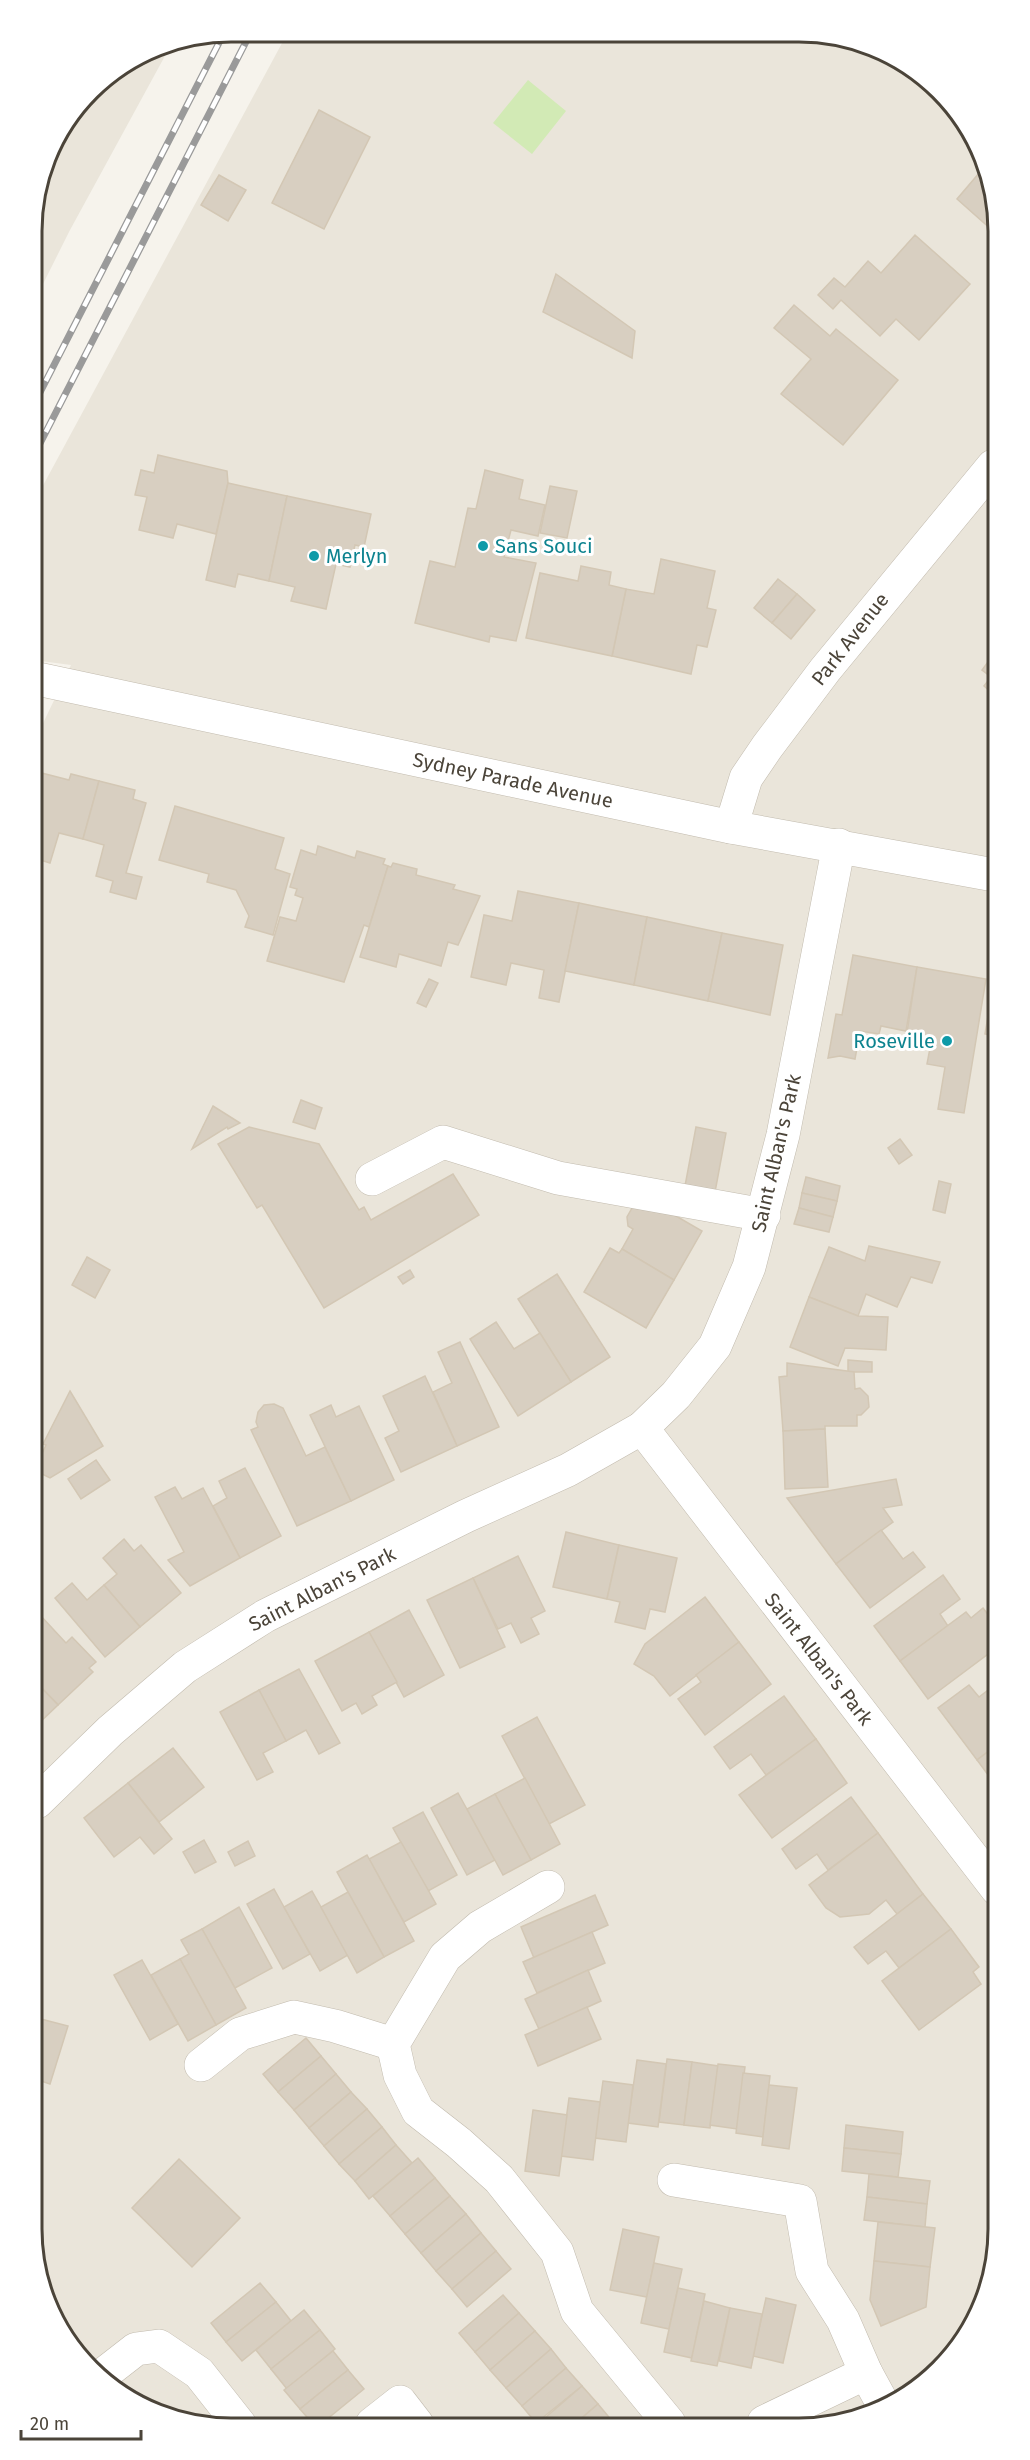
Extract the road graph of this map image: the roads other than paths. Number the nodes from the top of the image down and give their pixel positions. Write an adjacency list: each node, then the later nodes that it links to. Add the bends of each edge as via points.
1 (988, 472): 3 (street, Park Avenue, via 832,661 767,747 746,778)
2 (42, 684): 3 (street, Sydney Parade Avenue)
3 (731, 827): 4 (street, Sydney Parade Avenue)
4 (839, 845): 5 (street, Sydney Parade Avenue); 7 (street, Saint Alban's Park)
5 (988, 873)
6 (372, 1179): 7 (street, via 443,1142 558,1178)
7 (764, 1215): 8 (street, Saint Alban's Park, via 746,1279 715,1346 676,1395)
8 (642, 1428): 9 (street, Saint Alban's Park, via 568,1470 264,1616 185,1667 110,1731); 10 (street, Saint Alban's Park)
9 (42, 1797)
10 (988, 1877)
11 (548, 1887): 12 (street, via 480,1927 445,1956)
12 (393, 2044): 13 (street, via 294,2017 240,2034); 21 (street, via 400,2075 418,2111 499,2179 557,2252 577,2311)
13 (201, 2065)
14 (674, 2180): 16 (street, via 800,2201 813,2271 843,2320)
15 (107, 2371): 18 (street, via 136,2349 159,2346 199,2373)
16 (866, 2373): 17 (street); 22 (street)
17 (880, 2399)
18 (235, 2418)
19 (380, 2418): 20 (street, via 400,2402)
20 (412, 2418)
21 (665, 2418)
22 (772, 2418)

